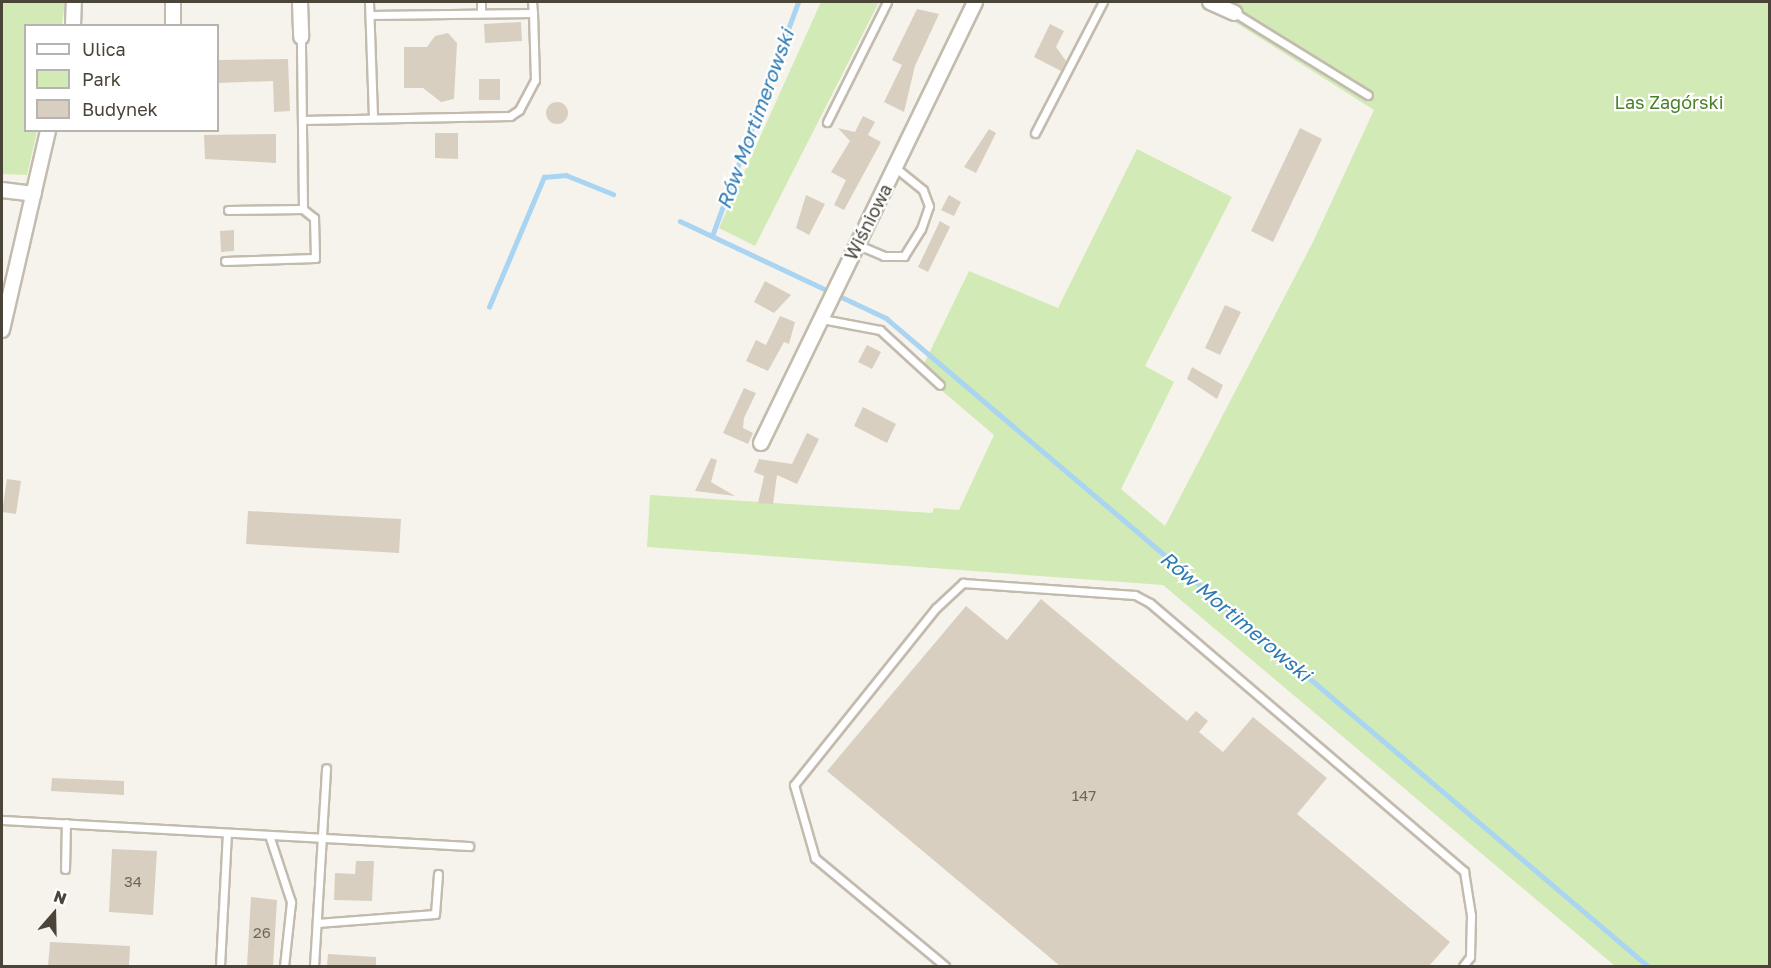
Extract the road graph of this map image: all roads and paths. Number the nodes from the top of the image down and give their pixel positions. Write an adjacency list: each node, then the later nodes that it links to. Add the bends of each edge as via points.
1 (74, 2): 15 (street)
2 (173, 2): 16 (street)
3 (300, 2): 17 (street)
4 (369, 2): 14 (lane)
5 (481, 2): 13 (lane)
6 (532, 2): 11 (lane)
7 (887, 2): 21 (lane)
8 (975, 2): 24 (street, Wiśniowa)
9 (1103, 2): 23 (lane)
10 (1210, 2): 12 (street)
11 (533, 13): 13 (lane); 19 (lane, via 536,80 519,110 510,116)
12 (1235, 13): 18 (lane)
13 (481, 14): 14 (lane)
14 (370, 15): 19 (lane)
15 (73, 24)
16 (173, 24)
17 (301, 37): 20 (lane)
18 (1368, 94)
19 (373, 118): 20 (lane)
20 (302, 120): 27 (lane)
21 (827, 122)
22 (48, 132): 26 (street)
23 (1035, 133)
24 (896, 168): 29 (street, Wiśniowa); 29 (lane, via 923,190 929,206 921,229 904,256 884,256)
25 (2, 190): 26 (street)
26 (34, 194): 31 (street)
27 (303, 208): 28 (lane); 30 (lane, via 314,218 315,258)
28 (228, 210)
29 (856, 244): 32 (street, Wiśniowa)
30 (225, 261)
31 (4, 307): 33 (street)
32 (819, 319): 34 (lane, via 838,318 880,330); 35 (street, Wiśniowa)
33 (2, 330)
34 (940, 385)
35 (761, 443)
36 (326, 768): 41 (lane)
37 (2, 820): 38 (lane)
38 (66, 823): 39 (lane); 43 (lane)
39 (227, 833): 40 (lane); 46 (lane)
40 (270, 835): 41 (lane); 47 (lane, via 291,902)
41 (323, 838): 42 (lane); 45 (lane)
42 (469, 846)
43 (65, 869)
44 (438, 874): 45 (lane, via 435,914)
45 (317, 923): 48 (lane)
46 (220, 966)
47 (284, 966)
48 (314, 966)
49 (945, 966): 50 (lane, via 815,858 794,785 936,608 963,583 1123,594 1150,603 1464,871 1471,915 1470,957)
50 (1463, 966)

